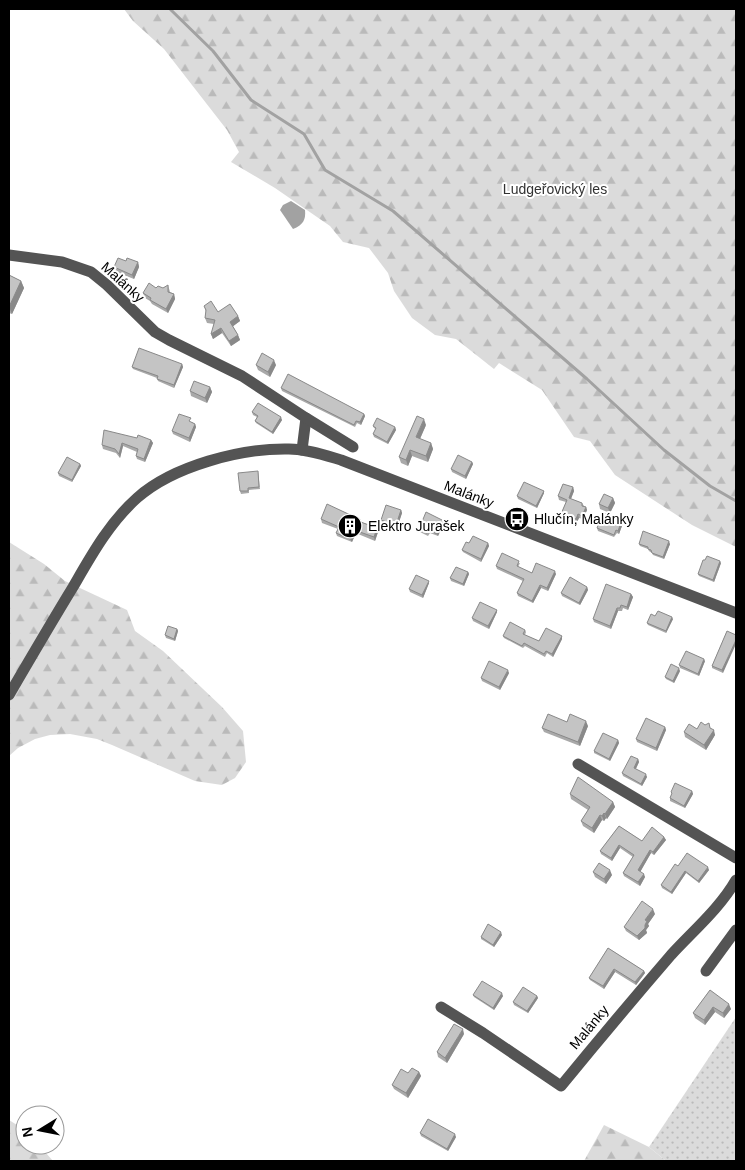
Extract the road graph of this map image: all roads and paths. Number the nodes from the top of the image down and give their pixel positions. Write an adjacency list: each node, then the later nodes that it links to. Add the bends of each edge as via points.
1 (9, 256): 2 (street, Malánky, via 62,262 91,272 155,332 242,376)
2 (306, 418): 3 (street, Malánky); 4 (street)
3 (353, 447)
4 (302, 450): 5 (street, Malánky, via 373,471); 6 (street, Malánky, via 243,452 212,460 174,475 143,493 103,538)
5 (736, 613)
6 (9, 695)
7 (578, 764): 8 (street)
8 (736, 858)
9 (736, 880): 12 (street, Malánky, via 561,1086)
10 (736, 930): 11 (street)
11 (706, 971)
12 (441, 1007)

